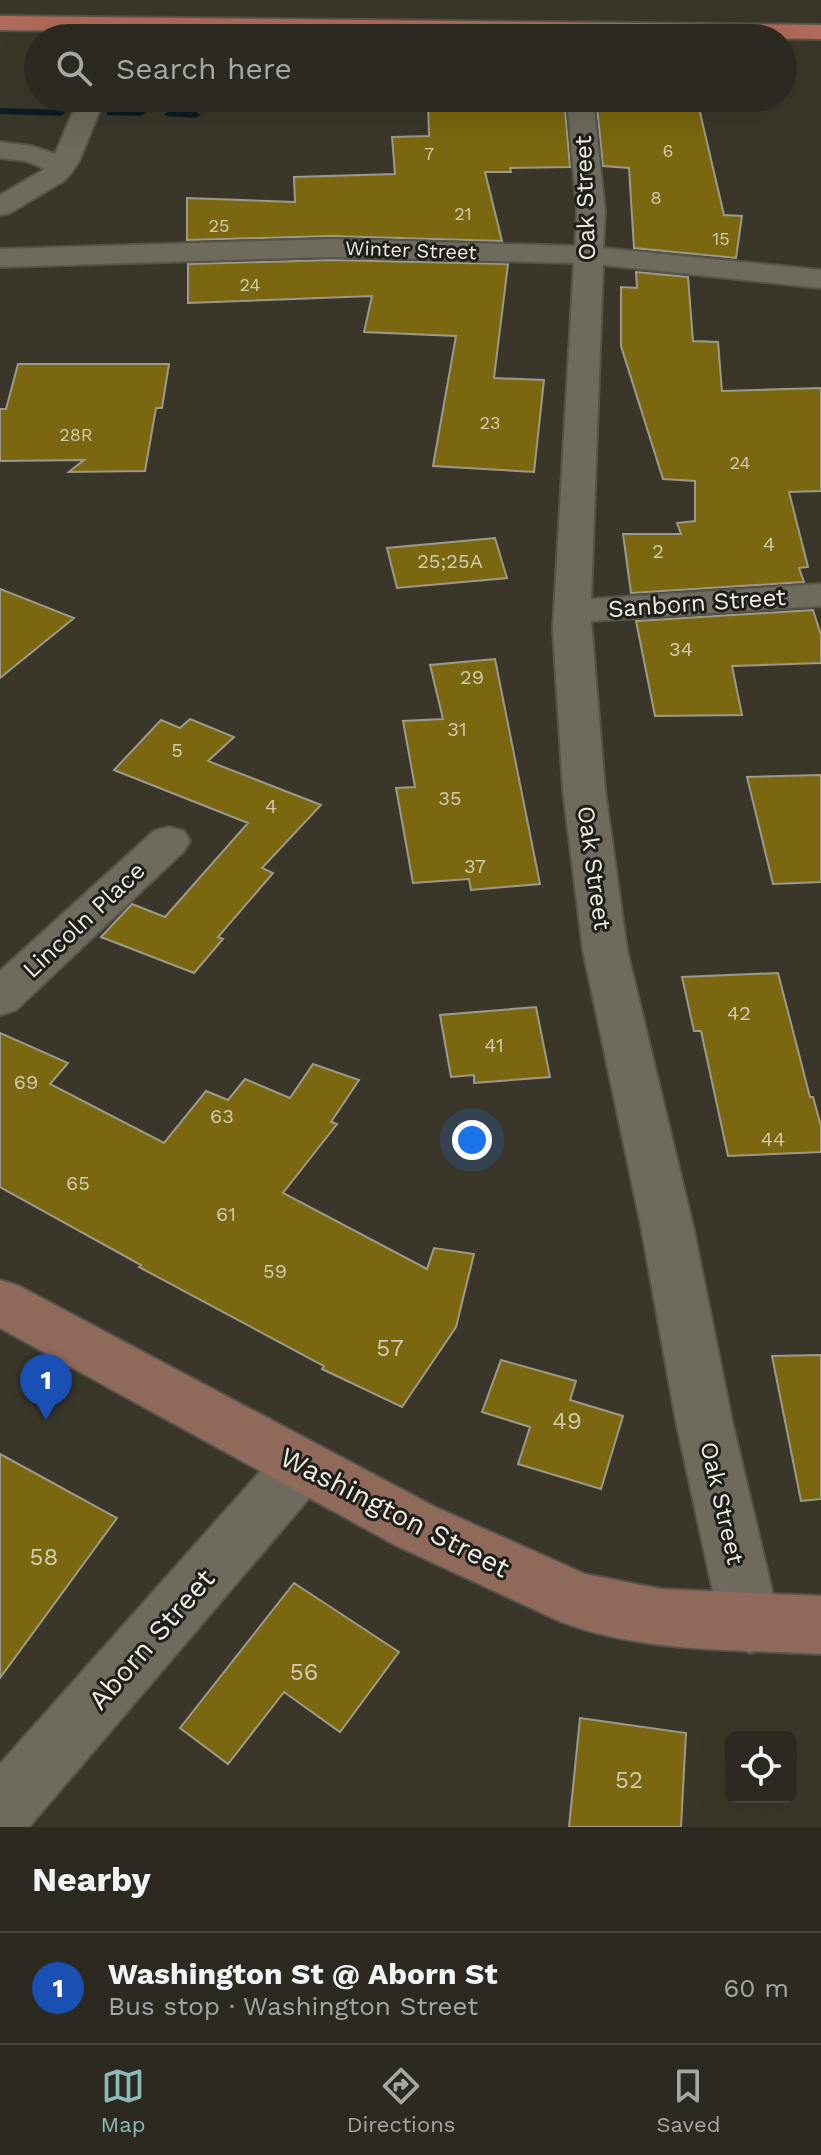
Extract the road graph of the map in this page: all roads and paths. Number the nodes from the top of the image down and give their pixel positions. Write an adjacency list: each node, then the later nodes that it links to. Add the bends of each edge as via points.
1 (0, 23): 2 (main road)
2 (24, 25)
3 (797, 32): 4 (main road)
4 (821, 32)
5 (86, 112): 8 (street)
6 (581, 112): 10 (street, Oak Street, via 591,212)
7 (0, 150): 8 (street)
8 (62, 166): 9 (street)
9 (0, 207)
10 (589, 255): 11 (street, Winter Street, via 331,248); 12 (street, Winter Street); 14 (street, Oak Street)
11 (0, 258)
12 (821, 279)
13 (821, 595): 14 (street, Sanborn Street)
14 (573, 611): 19 (street, Oak Street, via 584,790 605,950)
15 (169, 841): 16 (street, Lincoln Place)
16 (0, 998)
17 (0, 1302): 18 (main road, Washington Street)
18 (302, 1465): 19 (main road, Washington Street, via 415,1526 580,1601 661,1617); 21 (street, Aborn Street)
19 (750, 1624): 20 (main road, Washington Street)
20 (821, 1625)
21 (0, 1812)

